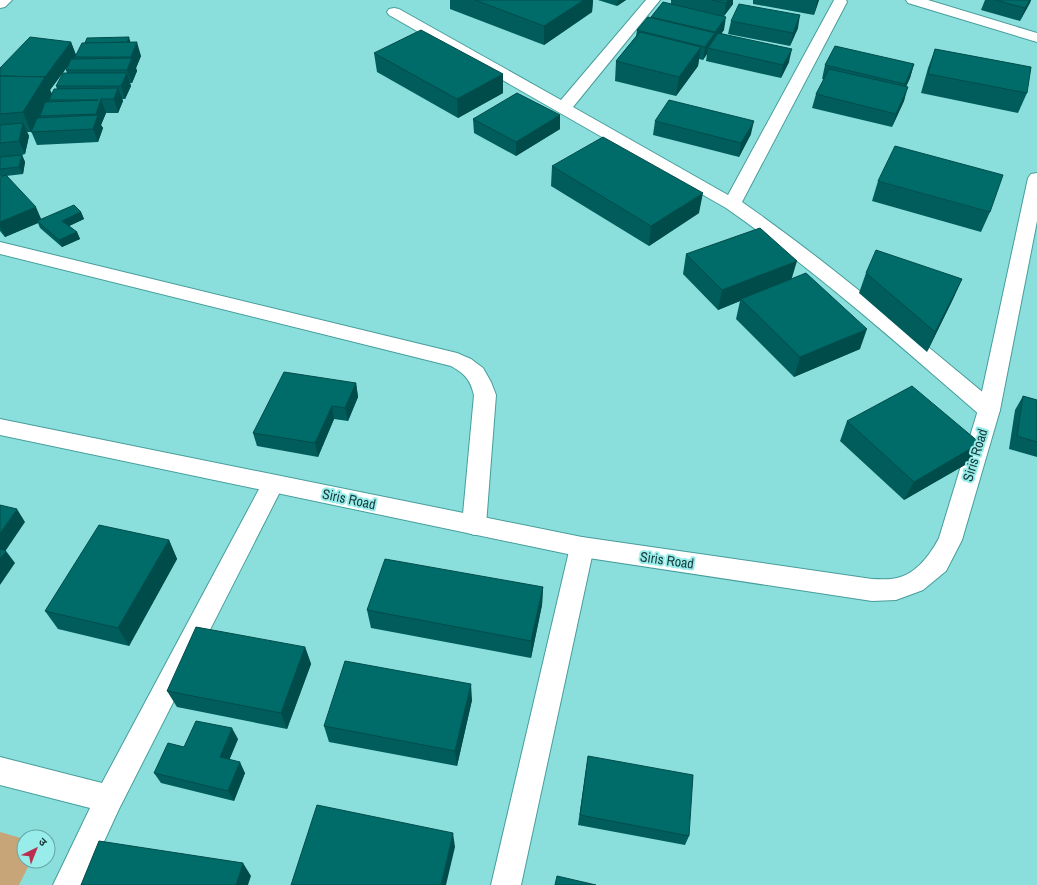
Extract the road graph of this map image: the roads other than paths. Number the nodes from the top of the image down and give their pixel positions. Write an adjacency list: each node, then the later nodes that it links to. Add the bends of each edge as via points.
1 (5, 0): 5 (street)
2 (653, 0): 8 (street)
3 (913, 0): 7 (street)
4 (840, 2): 10 (street)
5 (0, 4)
6 (394, 12): 8 (street)
7 (1037, 38)
8 (564, 107): 10 (street)
9 (1037, 178): 12 (street, Siris Road)
10 (732, 204): 12 (street, via 798,250)
11 (0, 248): 15 (street, via 457,360 472,369 480,378 485,395)
12 (989, 410): 16 (street, Siris Road, via 950,540 937,564 914,583 896,590 872,590)
13 (0, 427): 14 (street, Siris Road)
14 (273, 484): 15 (street, Siris Road); 18 (street)
15 (474, 525): 16 (street, Siris Road)
16 (582, 547): 20 (street)
17 (0, 771): 18 (street)
18 (109, 799): 19 (street)
19 (68, 885)
20 (506, 885)

